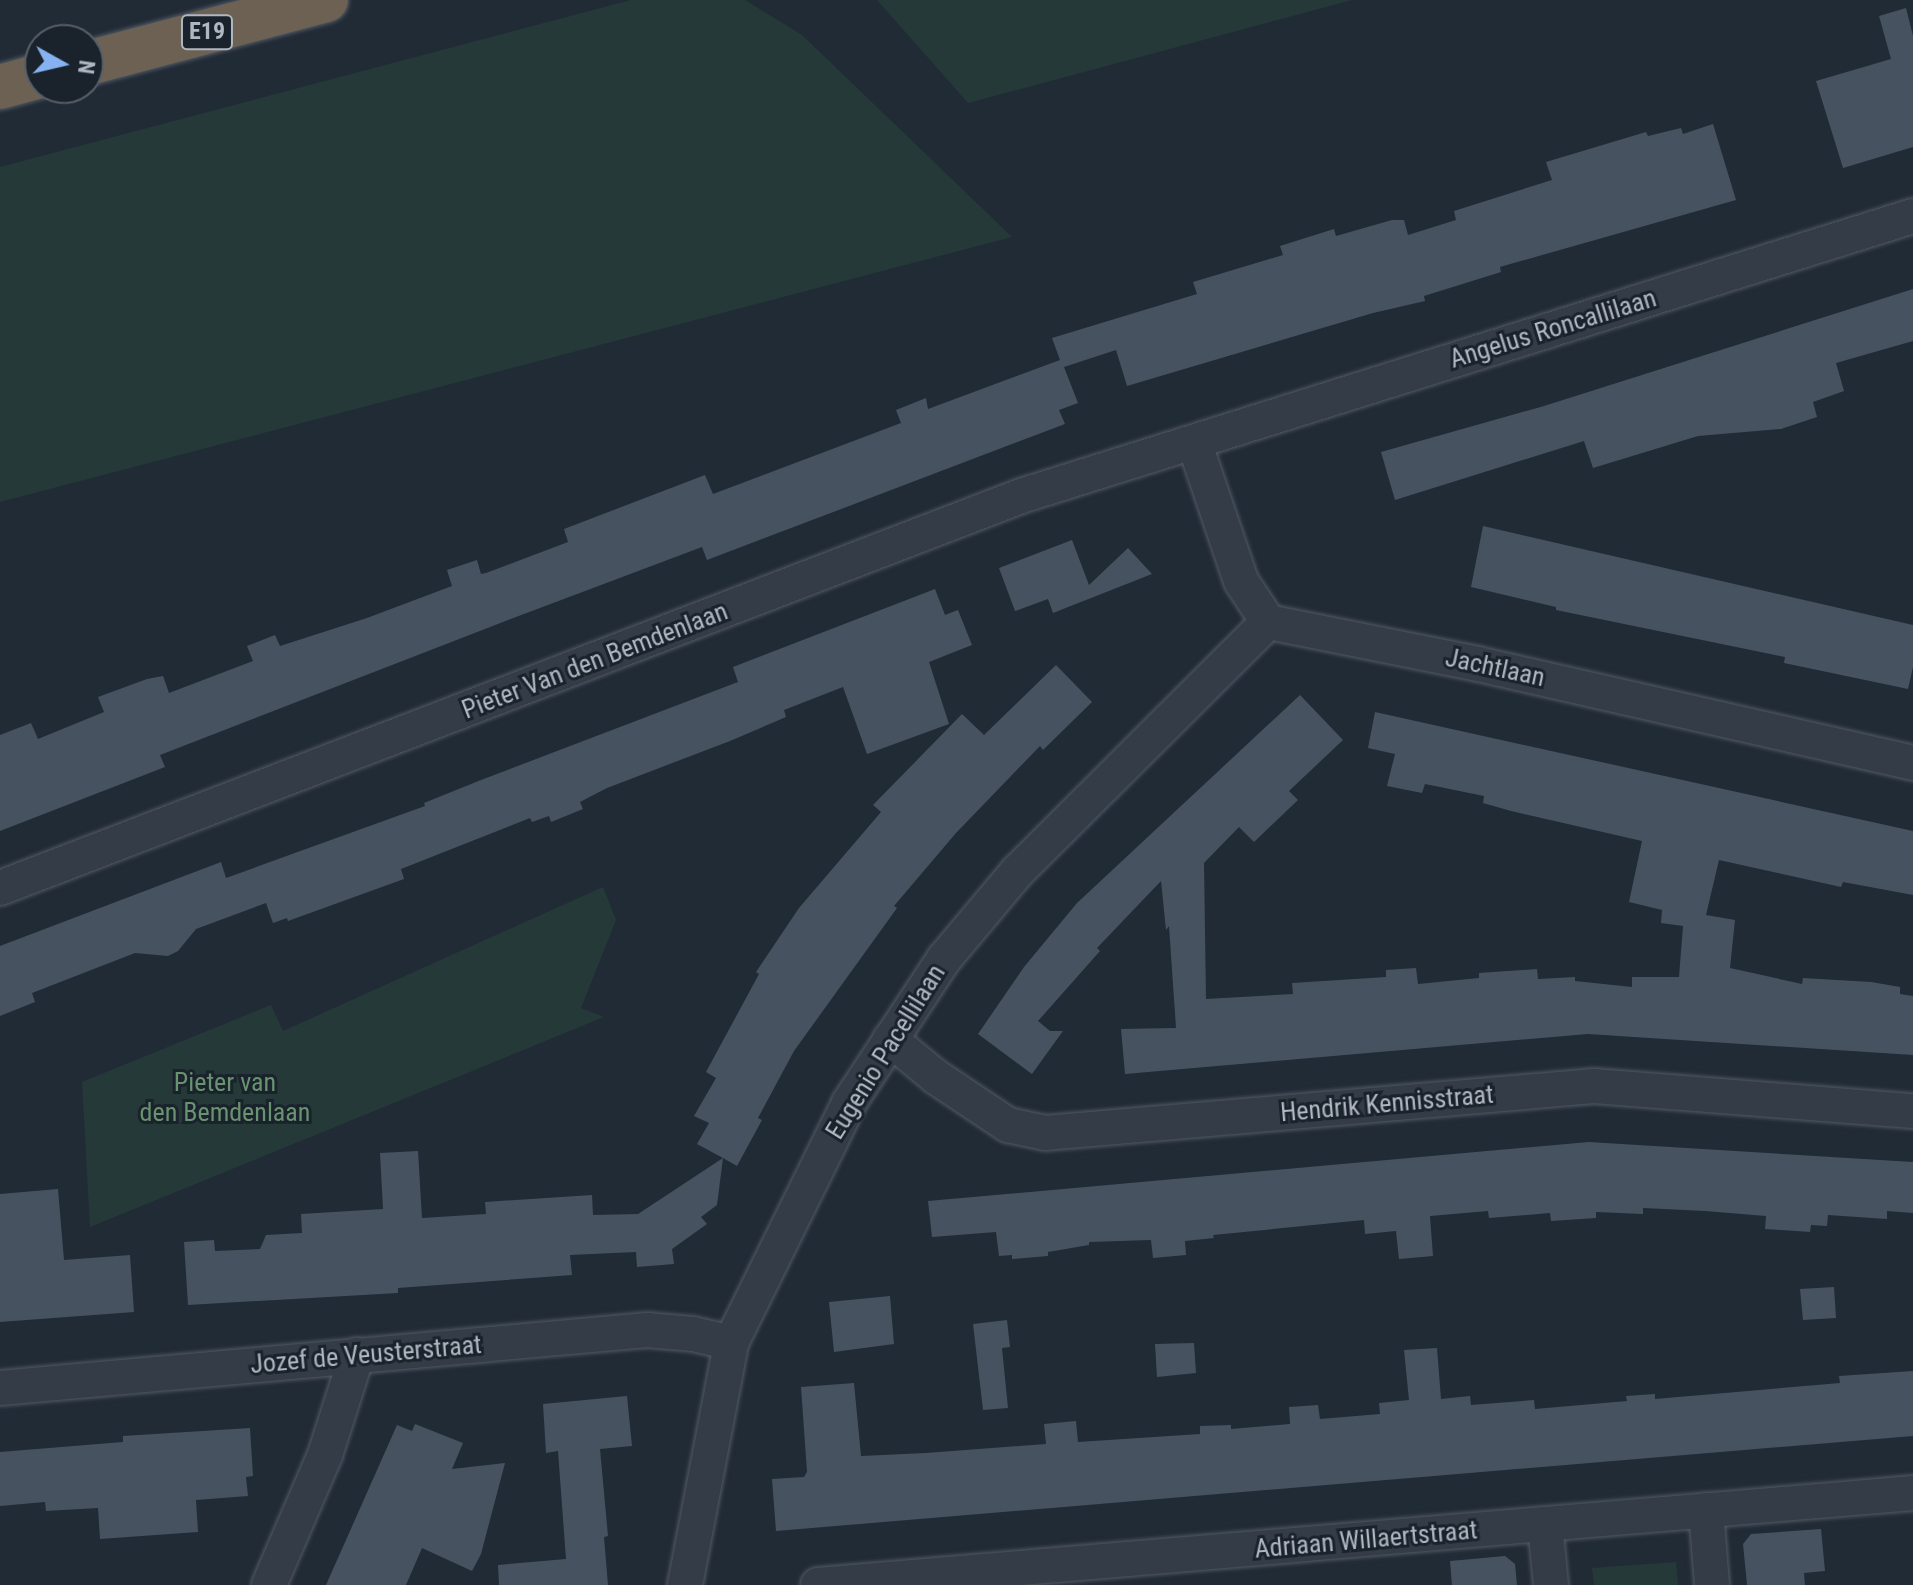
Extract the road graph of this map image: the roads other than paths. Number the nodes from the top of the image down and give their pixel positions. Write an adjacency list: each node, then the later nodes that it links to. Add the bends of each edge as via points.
1 (326, 0): 2 (highway, E19)
2 (104, 59)
3 (24, 80): 4 (highway)
4 (0, 87)
5 (1913, 216): 6 (street, Angelus Roncallilaan)
6 (1194, 442): 7 (street, via 1241,581); 9 (street, Pieter Van den Bemdenlaan, via 1021,496)
7 (1268, 622): 8 (street, Jachtlaan, via 1494,667); 10 (street, Eugenio Pacellilaan, via 1017,872 944,959)
8 (1913, 763)
9 (0, 888)
10 (890, 1039): 11 (street, Hendrik Kennisstraat, via 1008,1125 1045,1133 1594,1086); 12 (street, Eugenio Pacellilaan, via 837,1125)
11 (1913, 1111)
12 (731, 1343): 13 (street, Jozef de Veusterstraat, via 647,1330); 19 (street, Eugenio Pacellilaan)
13 (357, 1355): 14 (street, Jozef de Veusterstraat); 18 (street, via 325,1455)
14 (0, 1388)
15 (1913, 1493): 16 (street, Adriaan Willaertstraat)
16 (1706, 1510): 17 (street, Adriaan Willaertstraat); 22 (street)
17 (1545, 1524): 20 (street, Adriaan Willaertstraat); 21 (street)
18 (269, 1585)
19 (685, 1585)
20 (818, 1585)
21 (1551, 1585)
22 (1712, 1585)

